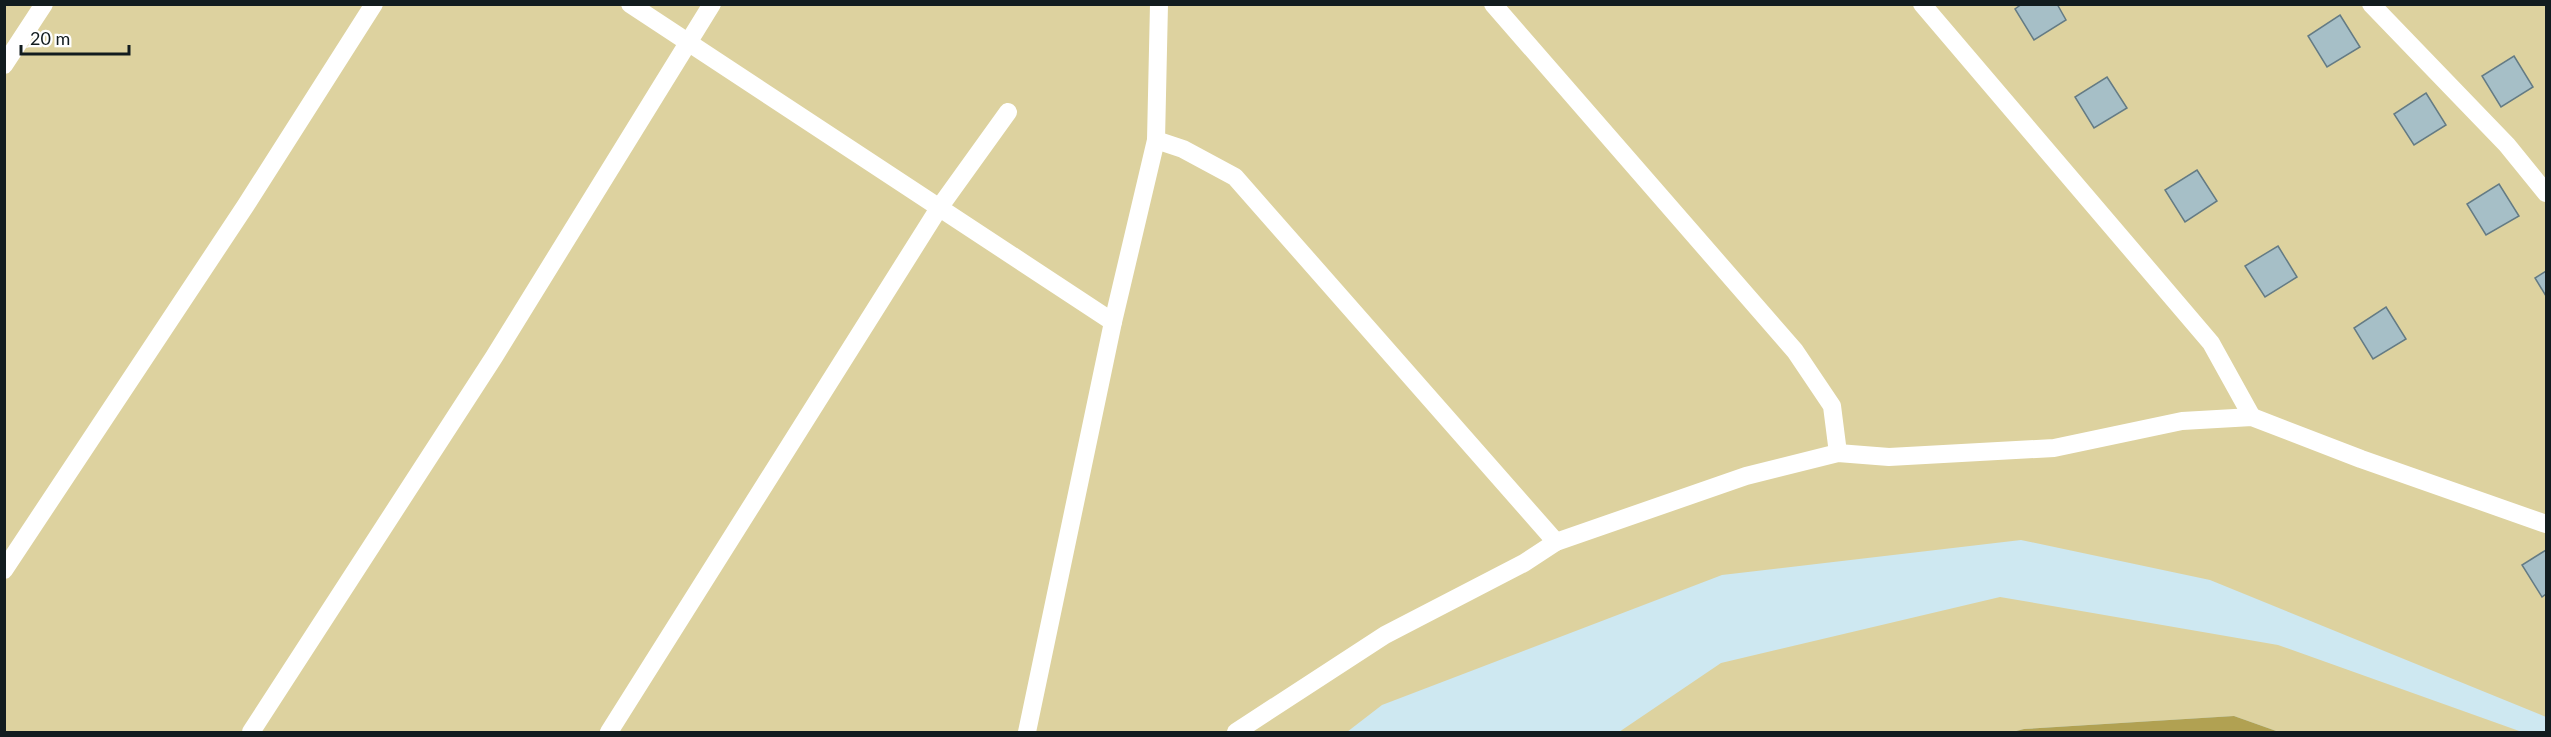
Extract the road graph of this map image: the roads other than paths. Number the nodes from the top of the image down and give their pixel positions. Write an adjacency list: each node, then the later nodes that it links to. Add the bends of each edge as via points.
1 (44, 4): 10 (lane)
2 (374, 4): 20 (lane)
3 (630, 4): 9 (lane)
4 (712, 4): 9 (lane)
5 (1159, 4): 12 (lane)
6 (1493, 4): 17 (lane, via 1795,351 1832,406)
7 (1922, 4): 16 (lane, via 2211,343)
8 (2371, 4): 13 (lane)
9 (688, 43): 14 (lane); 21 (lane, via 494,357)
10 (4, 65)
11 (1008, 112): 14 (lane)
12 (1156, 140): 15 (lane); 19 (lane, via 1183,148 1235,177)
13 (2547, 193)
14 (939, 208): 15 (lane); 22 (lane)
15 (1113, 322): 23 (lane)
16 (2252, 417): 17 (lane, via 2182,421 2054,448 1889,457); 18 (lane)
17 (1839, 453): 19 (lane, via 1746,476)
18 (2547, 524)
19 (1556, 542): 24 (lane, via 1524,563 1385,635)
20 (4, 570)
21 (251, 732)
22 (609, 732)
23 (1027, 732)
24 (1236, 732)

